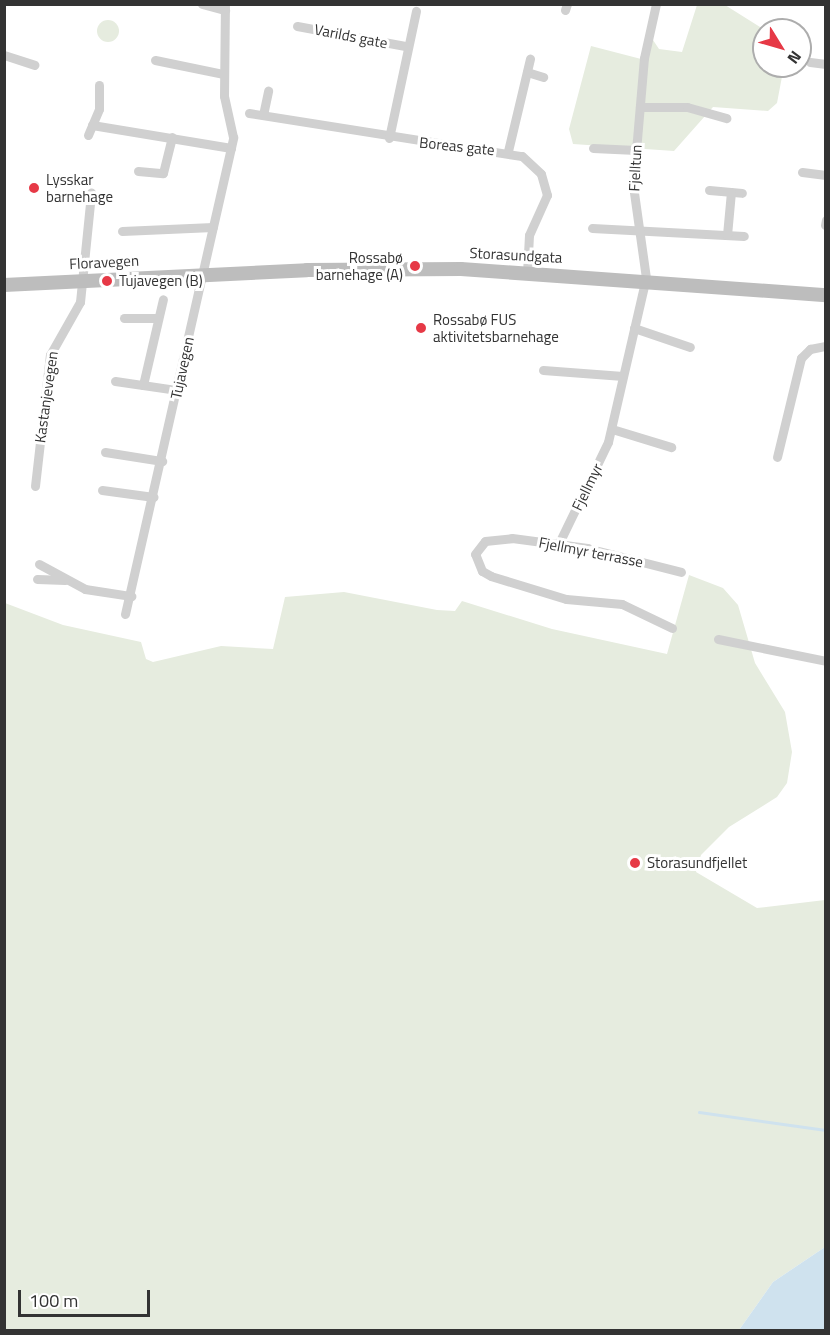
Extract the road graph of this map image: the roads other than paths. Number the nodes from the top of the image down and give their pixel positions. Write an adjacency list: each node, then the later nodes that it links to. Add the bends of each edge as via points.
1 (202, 4): 3 (street)
2 (656, 4): 16 (street, Fjelltun)
3 (225, 7): 12 (street, Tujavegen)
4 (416, 11): 6 (street, Varilds gate)
5 (297, 26): 6 (street, Varilds gate)
6 (405, 46): 21 (street, Varilds gate)
7 (4, 55): 10 (street)
8 (530, 59): 11 (street)
9 (155, 60): 12 (street)
10 (34, 65)
11 (527, 72): 13 (street); 25 (street)
12 (224, 74): 22 (street, Tujavegen, via 224,96 234,124)
13 (543, 77)
14 (99, 85): 20 (street, via 93,129)
15 (268, 91): 18 (street)
16 (640, 106): 19 (street, via 687,107); 24 (street, Fjelltun)
17 (249, 113): 18 (street, Boreas gate)
18 (263, 115): 21 (street, Boreas gate)
19 (726, 118)
20 (172, 137): 22 (street); 26 (street, via 164,173)
21 (388, 138): 25 (street, Boreas gate)
22 (231, 148): 33 (street, Tujavegen)
23 (593, 148): 24 (street)
24 (636, 150): 35 (street, Fjelltun)
25 (508, 151): 39 (street, Boreas gate, via 532,164 546,183 544,209 529,235)
26 (138, 171)
27 (802, 172): 28 (street)
28 (825, 175)
29 (709, 190): 30 (street)
30 (731, 192): 32 (street); 37 (street)
31 (91, 193): 42 (street, Kastanjevegen)
32 (742, 193)
33 (213, 227): 36 (street); 40 (street, Tujavegen)
34 (592, 228): 35 (street)
35 (637, 230): 37 (street); 41 (street, Fjelltun)
36 (122, 231)
37 (727, 235): 38 (street)
38 (744, 236)
39 (527, 271): 40 (street, Storasundgata); 41 (street, Storasundgata)
40 (203, 274): 42 (street, Floravegen); 55 (street, Tujavegen)
41 (646, 278): 44 (street, Storasundgata); 48 (street, Fjellmyr)
42 (84, 279): 43 (street, Floravegen); 61 (street, Kastanjevegen, via 77,309 50,355)
43 (4, 285)
44 (825, 295)
45 (163, 299): 47 (street)
46 (124, 318): 47 (street)
47 (157, 318): 54 (street)
48 (634, 328): 49 (street); 52 (street, Fjellmyr)
49 (690, 346)
50 (825, 346): 59 (street, via 801,358)
51 (543, 370): 52 (street)
52 (623, 376): 56 (street, Fjellmyr)
53 (115, 381): 54 (street)
54 (144, 385): 55 (street)
55 (177, 390): 60 (street, Tujavegen)
56 (612, 429): 57 (street); 64 (street, Fjellmyr)
57 (671, 447)
58 (105, 452): 60 (street)
59 (777, 457)
60 (162, 461): 63 (street, Tujavegen)
61 (35, 486)
62 (102, 490): 63 (street)
63 (154, 497): 69 (street, Tujavegen)
64 (558, 543): 66 (street, Fjellmyr terrasse); 71 (street, Fjellmyr terrasse, via 496,538 478,547 477,563 491,576 566,599 622,604)
65 (39, 564): 68 (street)
66 (681, 572)
67 (37, 579): 68 (street)
68 (65, 580): 69 (street)
69 (131, 596): 70 (street, Tujavegen)
70 (125, 614)
71 (672, 628)
72 (717, 639): 73 (street)
73 (825, 661)

